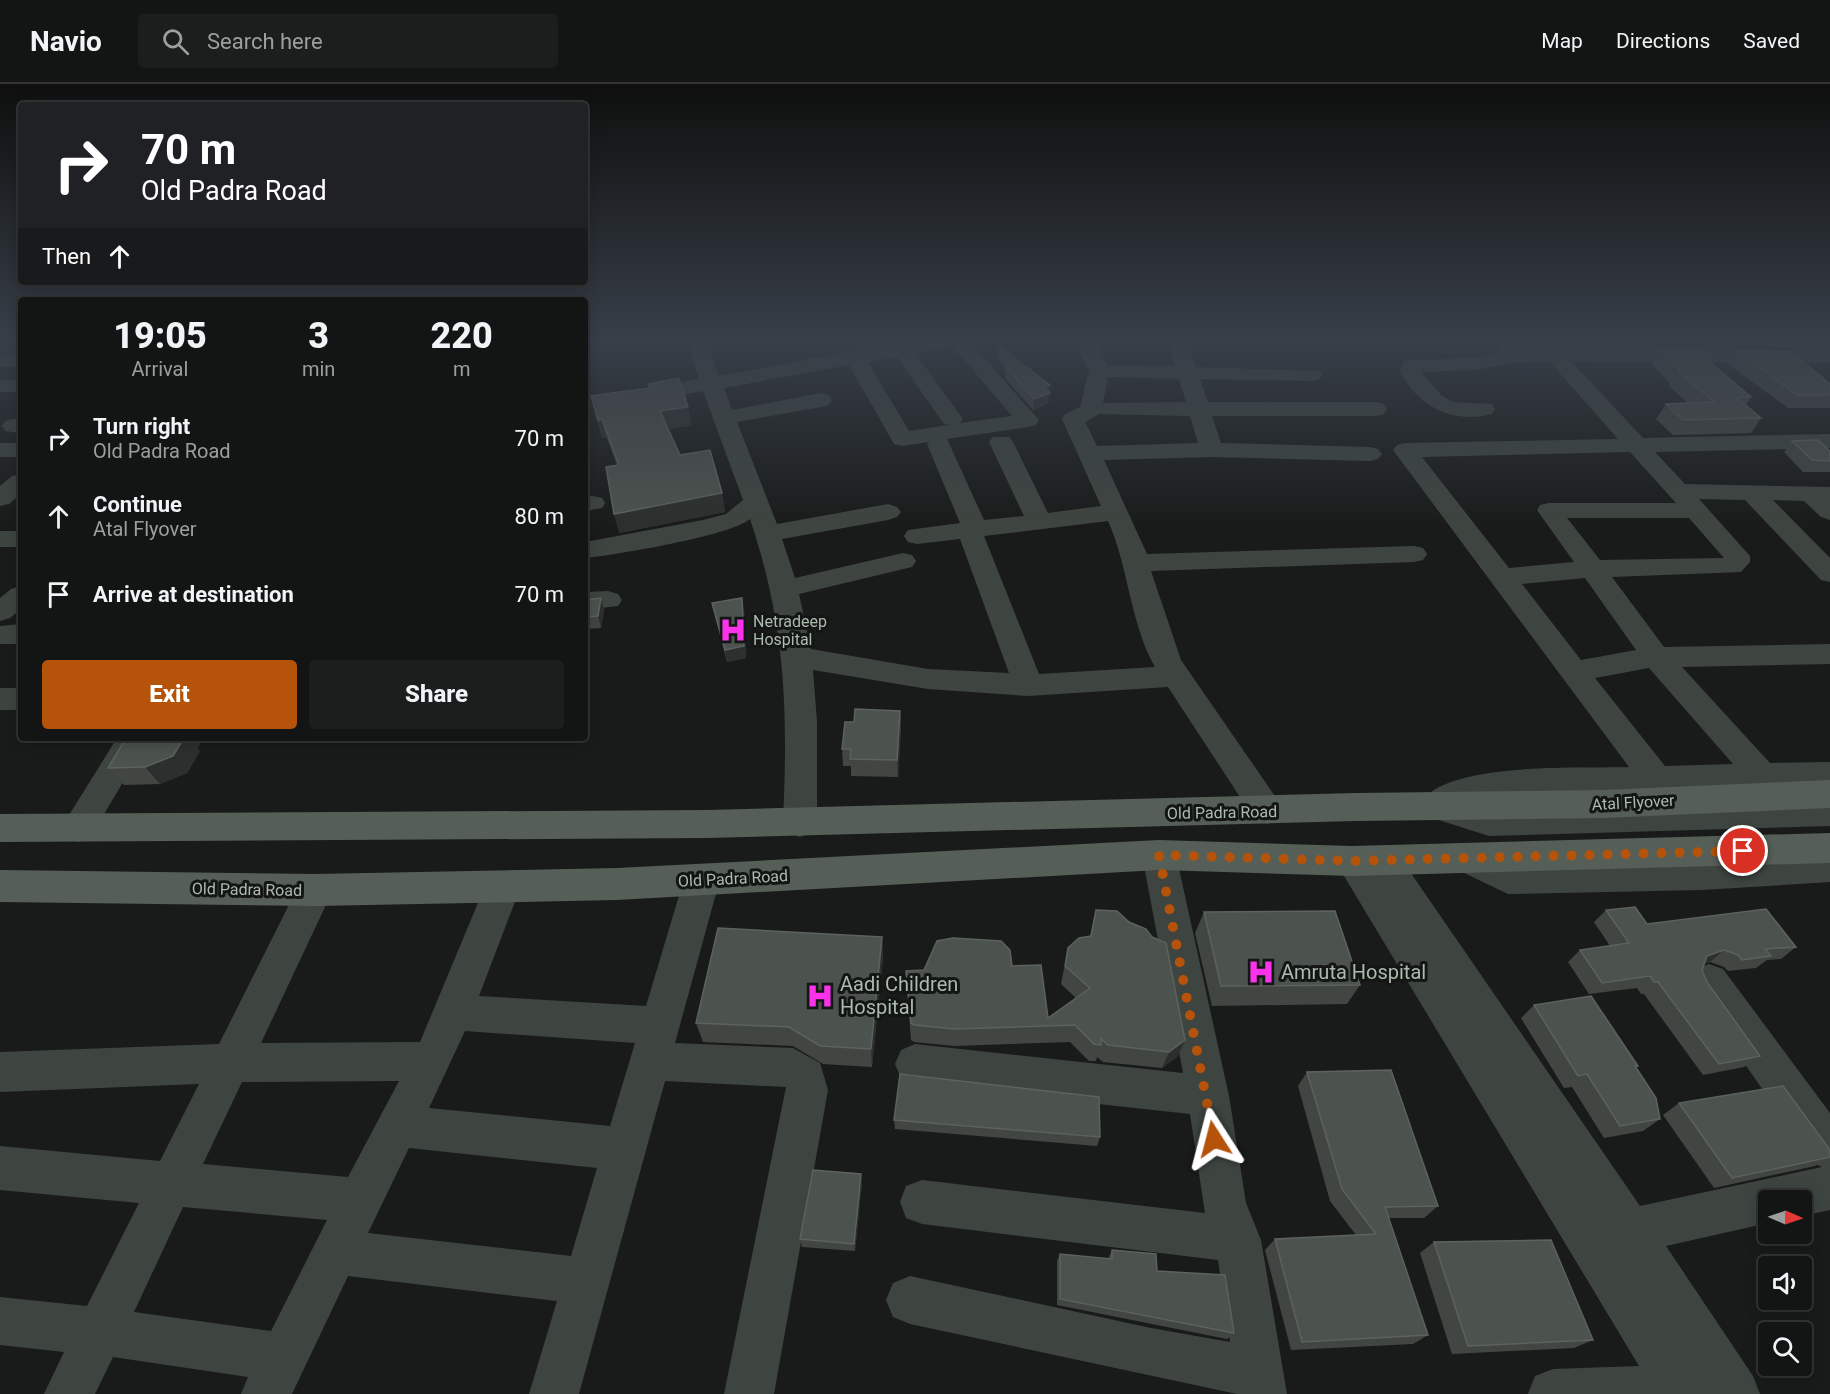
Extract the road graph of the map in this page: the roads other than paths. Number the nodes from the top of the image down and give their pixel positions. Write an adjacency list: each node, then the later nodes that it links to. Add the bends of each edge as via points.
1 (719, 404): 14 (street)
2 (798, 404): 14 (street)
3 (885, 404): 5 (street, via 902,439 1028,420)
4 (944, 404): 15 (street)
5 (1014, 404)
6 (1092, 404): 23 (street, via 1090,411 1073,418)
7 (1198, 404): 11 (street)
8 (1438, 404): 13 (street, via 1455,410)
9 (1599, 404): 19 (street)
10 (1107, 409): 11 (street)
11 (1200, 409): 12 (street); 22 (street)
12 (1376, 409)
13 (1484, 409)
14 (724, 418): 27 (street)
15 (952, 419)
16 (1830, 441): 19 (street)
17 (1001, 442): 32 (street)
18 (939, 444): 33 (street)
19 (1635, 444): 28 (street); 44 (street, via 1405,450)
20 (0, 450): 21 (street)
21 (18, 450)
22 (1212, 450): 23 (street); 24 (street)
23 (1090, 453): 30 (street)
24 (1371, 454)
25 (1752, 493): 26 (street); 28 (street); 43 (street)
26 (1820, 494): 31 (street)
27 (757, 501): 34 (street); 38 (street, via 735,519 708,527)
28 (1688, 501): 42 (street, via 1549,510); 42 (street, via 1737,556 1732,566)
29 (888, 512): 34 (street)
30 (1117, 512): 32 (street); 41 (street)
31 (1830, 512)
32 (1040, 521): 33 (street)
33 (972, 529): 35 (street); 53 (street)
34 (767, 534): 45 (street)
35 (917, 536)
36 (0, 539): 37 (street)
37 (18, 539)
38 (588, 550)
39 (1414, 554): 41 (street)
40 (903, 561): 45 (street)
41 (1136, 563): 52 (street, via 1167,662)
42 (1593, 569): 44 (street); 50 (street)
43 (1830, 574)
44 (1502, 577): 51 (street)
45 (783, 589): 48 (street)
46 (18, 602): 47 (street)
47 (8, 627)
48 (796, 649): 53 (street, via 928,679); 64 (street, via 803,701)
49 (1830, 654): 50 (street)
50 (1656, 657): 51 (street); 58 (street)
51 (1575, 671): 59 (street)
52 (1177, 676): 53 (street); 62 (street)
53 (1028, 685)
54 (0, 699): 55 (street)
55 (18, 699)
56 (131, 741): 67 (street)
57 (1830, 774): 58 (street)
58 (1761, 775): 59 (street)
59 (1656, 779): 61 (street, via 1495,784 1464,790)
60 (1830, 794): 61 (main road, Atal Flyover, via 1603,804)
61 (1435, 806): 62 (main road, Old Padra Road); 63 (street, via 1489,822)
62 (1267, 811): 64 (main road, Old Padra Road)
63 (1830, 813)
64 (800, 823): 67 (main road, Old Padra Road)
65 (1830, 827): 70 (street, via 1509,841)
66 (0, 828): 67 (main road, Old Padra Road)
67 (78, 828)
68 (1830, 848): 70 (main road)
69 (1159, 855): 71 (main road, Old Padra Road); 73 (main road, Old Padra Road); 84 (street)
70 (1466, 858): 71 (main road, Old Padra Road); 72 (street, via 1508,879 1702,875)
71 (1367, 861): 95 (street); 104 (street)
72 (1830, 867)
73 (702, 879): 75 (main road, Old Padra Road); 79 (street)
74 (0, 886): 76 (main road, Old Padra Road)
75 (503, 886): 76 (main road, Old Padra Road); 78 (street)
76 (315, 890): 81 (street)
77 (1709, 981): 87 (street)
78 (452, 1012): 79 (street); 80 (street)
79 (655, 1043): 86 (street); 107 (street, via 793,1068 805,1077 807,1090)
80 (431, 1061): 81 (street); 85 (street)
81 (232, 1063): 83 (street); 89 (street)
82 (915, 1064): 84 (street)
83 (0, 1072)
84 (1208, 1096): 96 (street, via 1224,1203)
85 (398, 1126): 86 (street); 92 (street)
86 (624, 1149): 98 (street)
87 (1830, 1149)
88 (5, 1176): 89 (street)
89 (173, 1182): 92 (street); 101 (street)
90 (1830, 1188): 91 (street)
91 (1812, 1192)
92 (361, 1201): 97 (street)
93 (922, 1202): 96 (street)
94 (1758, 1203): 95 (street)
95 (1630, 1231): 109 (street)
96 (1238, 1240): 103 (street)
97 (336, 1252): 98 (street); 102 (street)
98 (586, 1281): 106 (street)
99 (910, 1300): 103 (street, via 1151,1353)
100 (0, 1321): 101 (street)
101 (100, 1331): 102 (street); 105 (street)
102 (275, 1376)
103 (1259, 1383)
104 (1694, 1393): 108 (street)
105 (69, 1394)
106 (554, 1394)
107 (749, 1394)
108 (1552, 1394)
109 (1735, 1394)

